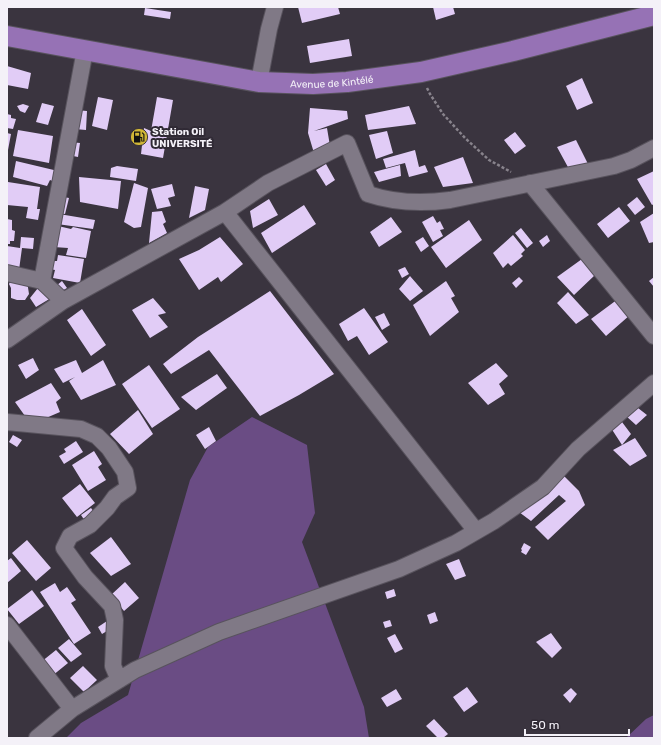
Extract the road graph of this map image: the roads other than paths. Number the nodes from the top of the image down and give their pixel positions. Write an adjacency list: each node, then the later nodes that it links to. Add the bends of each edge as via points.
1 (275, 7): 5 (street)
2 (654, 15): 5 (main road, Avenue de Kintélé, via 421,72 347,82)
3 (7, 36): 4 (main road, Avenue de Kintélé)
4 (85, 50): 5 (main road, Avenue de Kintélé); 10 (street)
5 (259, 82)
6 (654, 148): 7 (street, via 614,166)
7 (530, 183): 8 (street, via 432,202 384,199 368,194 347,143 268,183); 12 (street)
8 (225, 212): 11 (street); 16 (street)
9 (7, 273): 10 (street)
10 (42, 281): 11 (street)
11 (63, 301): 13 (street)
12 (654, 336)
13 (7, 340)
14 (654, 383): 16 (street, via 578,448 543,486)
15 (7, 422): 18 (street, via 81,429 97,436 109,448 125,472 128,488 115,497 90,525 70,536 64,548 85,577 112,606 115,620 113,666)
16 (476, 531): 18 (street, via 398,570 219,632 135,670)
17 (7, 625): 19 (street)
18 (119, 680): 19 (street)
19 (72, 709): 20 (street)
20 (37, 738)

